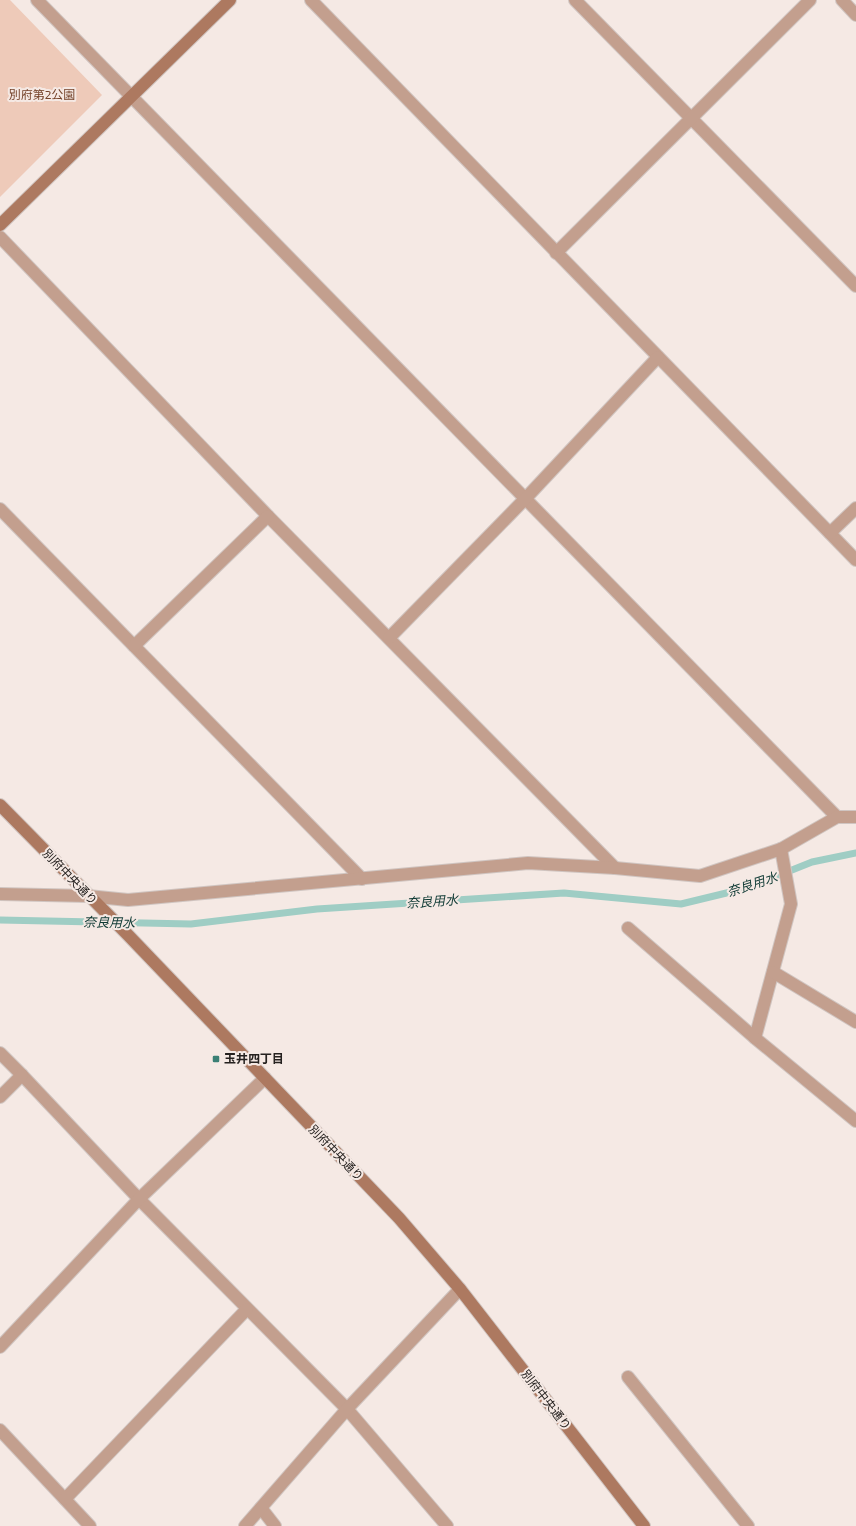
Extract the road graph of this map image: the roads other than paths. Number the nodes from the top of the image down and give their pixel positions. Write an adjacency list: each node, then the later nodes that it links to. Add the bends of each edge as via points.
1 (37, 0): 8 (street)
2 (230, 0): 8 (street)
3 (311, 0): 12 (street)
4 (575, 0): 9 (street)
5 (810, 0): 9 (street)
6 (842, 0): 7 (street)
7 (856, 15)
8 (131, 97): 10 (street); 15 (street)
9 (691, 118): 12 (street); 13 (street)
10 (0, 225)
11 (0, 237): 18 (street)
12 (556, 253): 14 (street)
13 (856, 286)
14 (658, 357): 15 (street); 19 (street)
15 (525, 499): 21 (street); 25 (street)
16 (856, 508): 19 (street)
17 (0, 509): 22 (street)
18 (268, 516): 21 (street); 22 (street)
19 (830, 533): 20 (street)
20 (856, 560)
21 (388, 638): 27 (street)
22 (134, 646): 28 (street)
23 (0, 805): 30 (street, 別府中央通り)
24 (856, 817): 25 (street)
25 (837, 818): 26 (street)
26 (781, 849): 27 (street, via 700,876); 32 (street, via 791,904)
27 (615, 868): 28 (street, via 528,863)
28 (362, 879): 30 (street, via 128,900)
29 (0, 894): 30 (street)
30 (88, 896): 37 (street, 別府中央通り)
31 (628, 928): 34 (street)
32 (773, 972): 33 (street); 34 (street)
33 (856, 1022)
34 (755, 1038): 39 (street)
35 (0, 1054): 36 (street)
36 (22, 1075): 38 (street); 40 (street)
37 (265, 1078): 40 (street); 41 (street, 別府中央通り, via 399,1218)
38 (0, 1097)
39 (856, 1121)
40 (139, 1200): 42 (street); 43 (street)
41 (460, 1289): 45 (street); 53 (street, 別府中央通り)
42 (247, 1309): 45 (street); 47 (street)
43 (0, 1347)
44 (628, 1377): 54 (street)
45 (347, 1409): 48 (street); 52 (street)
46 (0, 1430): 47 (street)
47 (65, 1498): 49 (street)
48 (261, 1508): 50 (street); 51 (street)
49 (90, 1526)
50 (245, 1526)
51 (275, 1526)
52 (447, 1526)
53 (644, 1526)
54 (748, 1526)

